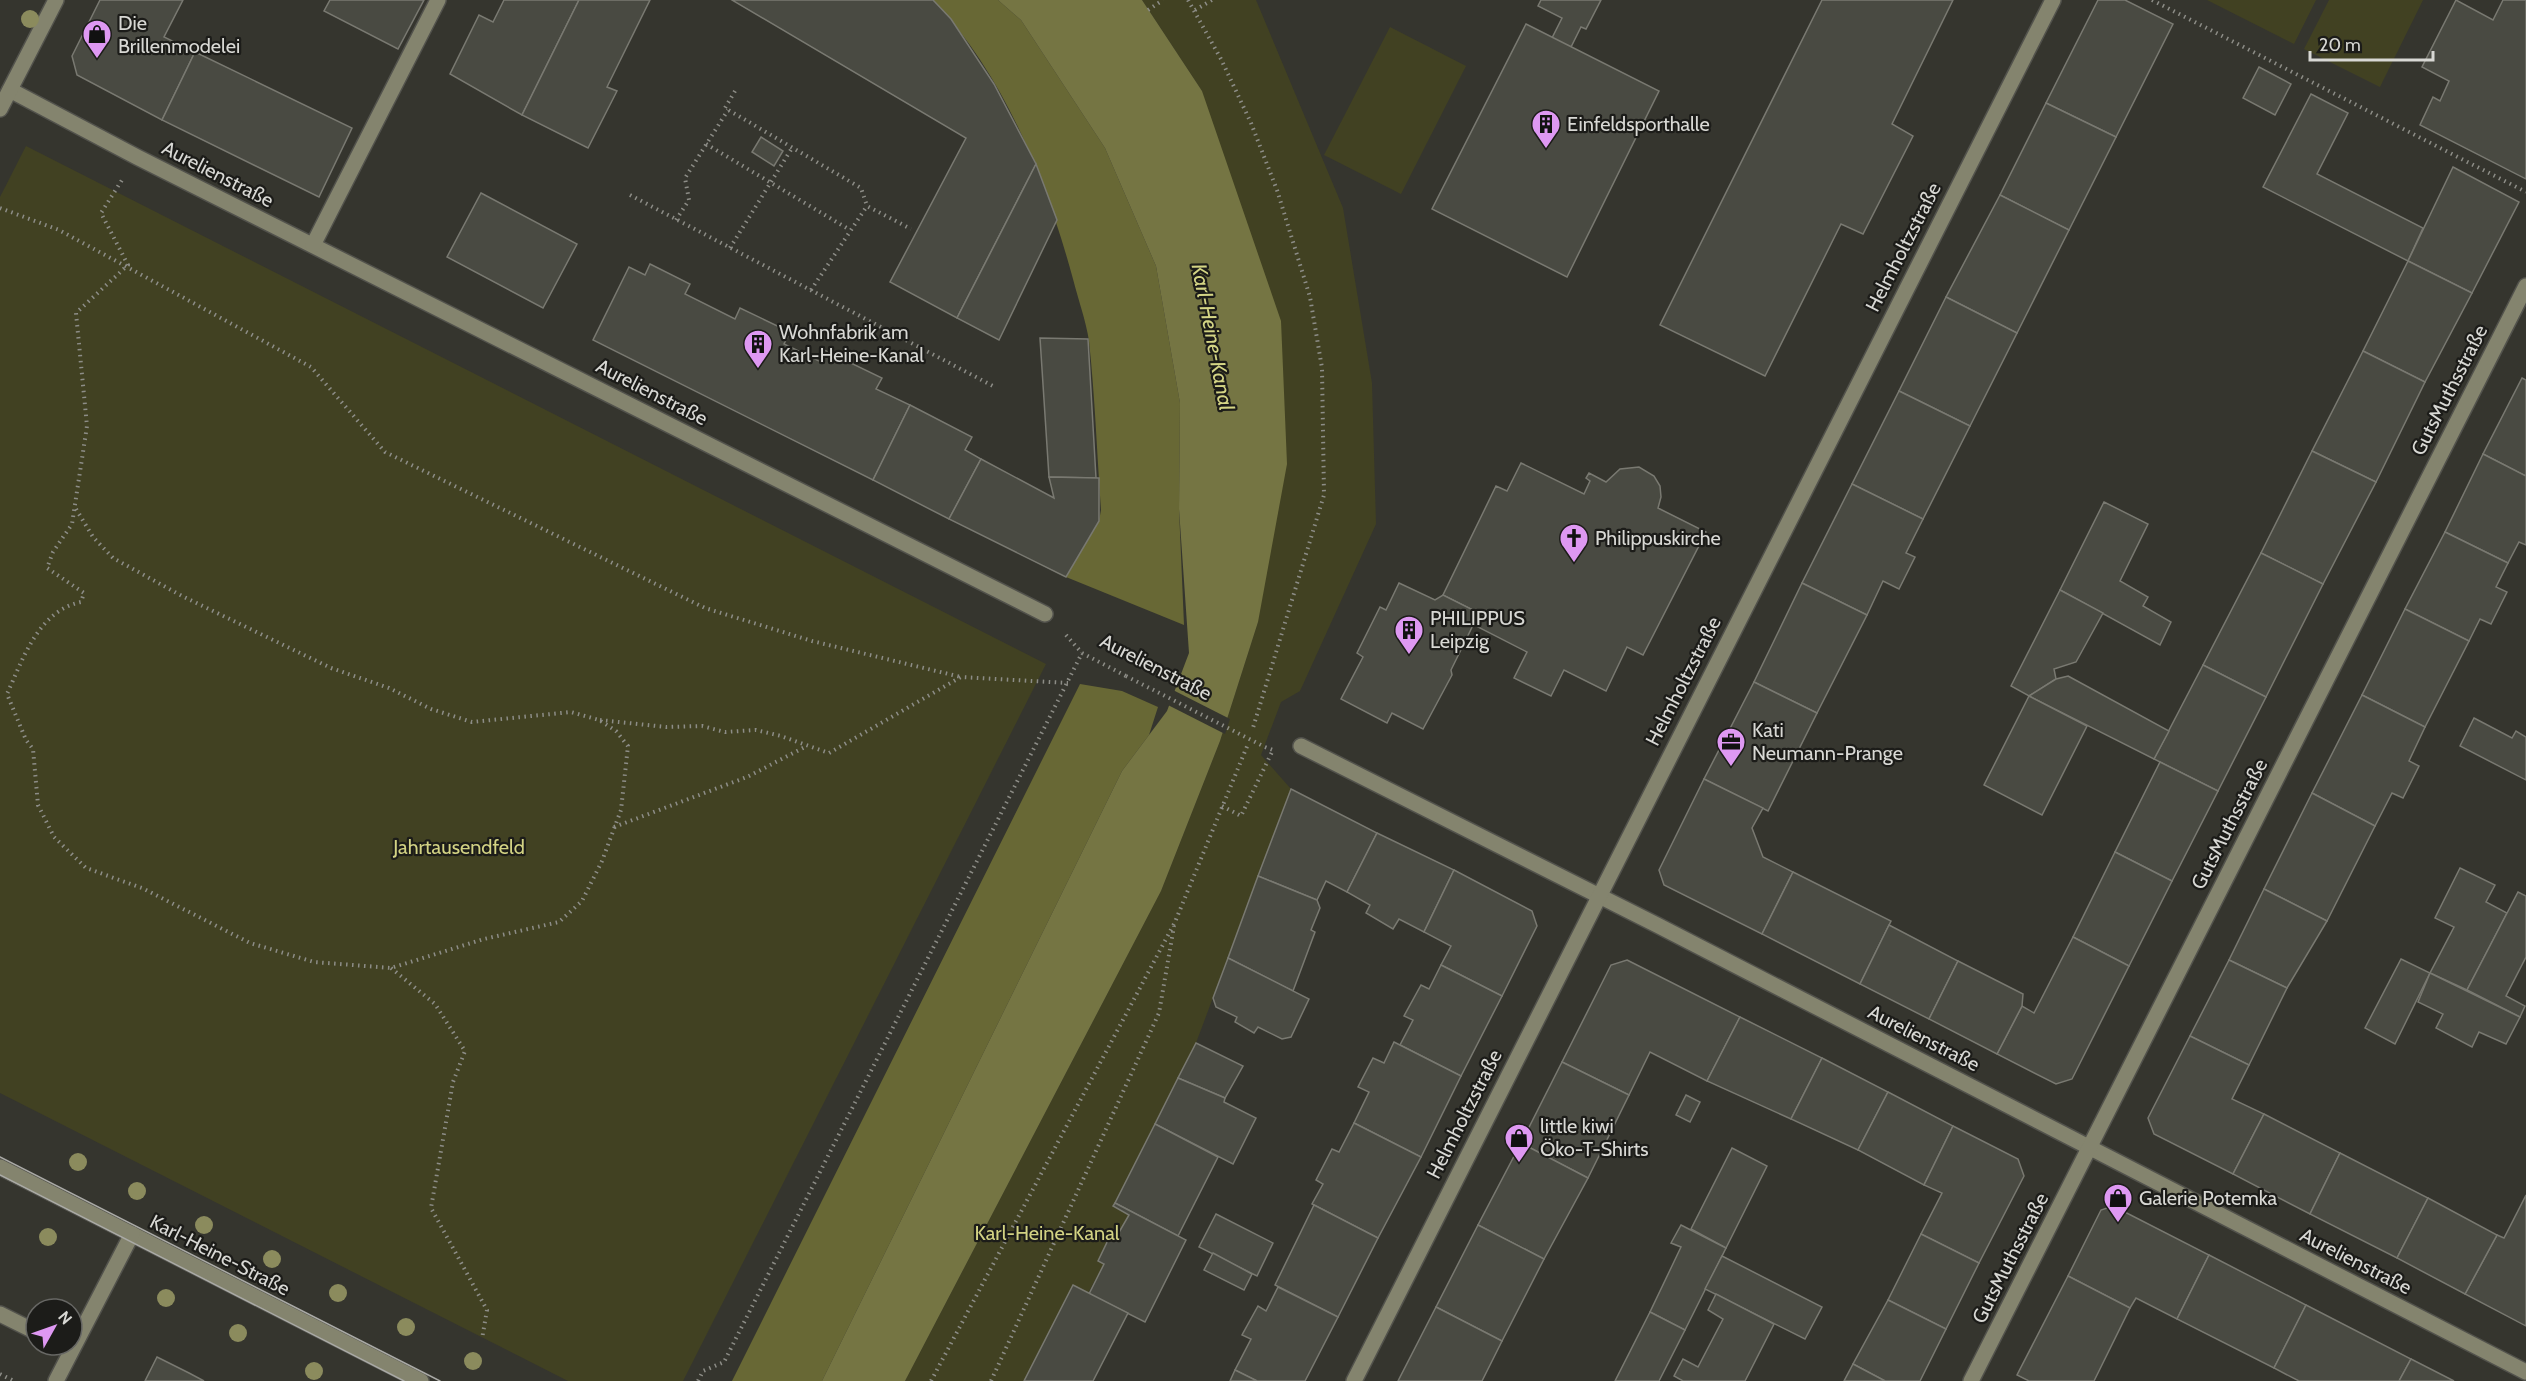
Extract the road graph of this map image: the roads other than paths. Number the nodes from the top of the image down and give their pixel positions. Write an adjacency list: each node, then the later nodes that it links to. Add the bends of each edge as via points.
1 (56, 0): 4 (street)
2 (438, 0): 6 (street)
3 (2053, 0): 10 (street, Helmholtzstraße)
4 (10, 90): 5 (street); 6 (street, Aurelienstraße)
5 (0, 109)
6 (313, 246): 8 (street, Aurelienstraße)
7 (2526, 286): 11 (street, GutsMuthsstraße)
8 (1045, 614)
9 (1301, 746): 10 (street, Aurelienstraße)
10 (1598, 895): 11 (street, Aurelienstraße); 21 (street, Helmholtzstraße)
11 (2091, 1147): 18 (street, Aurelienstraße); 22 (street, GutsMuthsstraße)
12 (0, 1167): 13 (street, Karl-Heine-Straße)
13 (132, 1234): 15 (street); 20 (street, Karl-Heine-Straße)
14 (0, 1314): 16 (street)
15 (84, 1317)
16 (24, 1326)
17 (64, 1357): 19 (street)
18 (2526, 1372)
19 (56, 1381)
20 (421, 1381)
21 (1354, 1381)
22 (1971, 1381)

